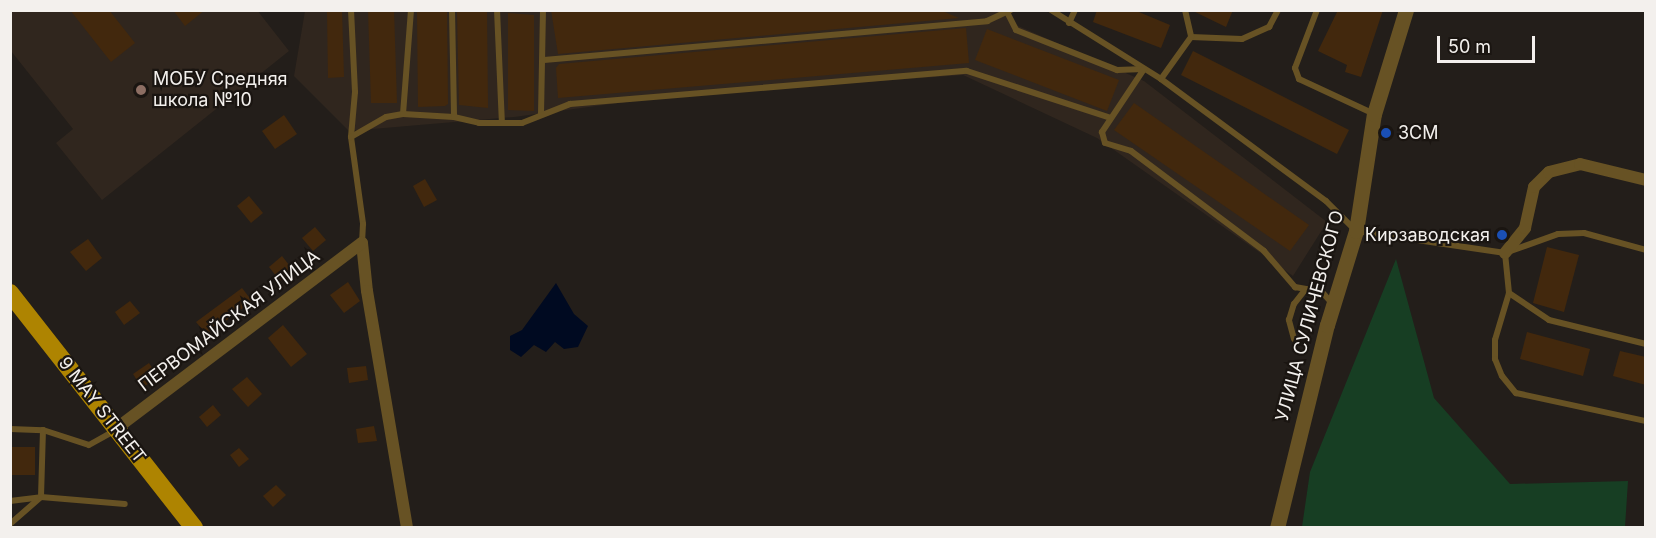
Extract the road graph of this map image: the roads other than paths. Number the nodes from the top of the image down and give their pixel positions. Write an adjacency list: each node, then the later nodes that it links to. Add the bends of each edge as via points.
1 (351, 10): 24 (lane, via 355,92)
2 (411, 10): 18 (lane)
3 (452, 10): 21 (lane)
4 (497, 10): 23 (lane)
5 (543, 10): 15 (lane)
6 (1051, 10): 13 (lane)
7 (1075, 10): 13 (lane)
8 (1185, 10): 14 (lane)
9 (1278, 10): 14 (lane, via 1269,27 1242,39)
10 (1317, 10): 20 (lane, via 1295,68 1299,79)
11 (1406, 10): 20 (street, УЛИЦА СУЛИЧЕВСКОГО)
12 (1009, 12): 15 (lane, via 987,21); 16 (lane, via 1016,30 1117,70)
13 (1069, 23): 16 (lane)
14 (1191, 37): 17 (lane)
15 (544, 60): 19 (lane)
16 (1144, 69): 17 (lane); 22 (lane)
17 (1161, 79): 26 (lane, via 1326,201)
18 (403, 114): 21 (lane); 24 (lane, via 386,117)
19 (542, 114): 22 (lane, via 570,104 967,71); 23 (lane, via 522,123)
20 (1374, 114): 26 (street, УЛИЦА СУЛИЧЕВСКОГО)
21 (454, 117): 23 (lane)
22 (1111, 118): 30 (lane, via 1102,132 1105,142 1131,151 1264,251 1288,281)
23 (502, 123)
24 (351, 137): 27 (lane)
25 (1646, 180): 29 (street, via 1580,164 1549,172 1534,187 1525,228)
26 (1356, 231): 29 (lane); 33 (street, УЛИЦА СУЛИЧЕВСКОГО)
27 (362, 243): 37 (street, ПЕРВОМАЙСКАЯ УЛИЦА); 45 (street)
28 (1646, 250): 29 (lane, via 1584,233 1558,234)
29 (1505, 253): 32 (lane)
30 (1305, 290): 33 (lane, via 1322,292); 34 (lane, via 1294,304 1289,320)
31 (10, 293): 37 (main road, 9 MAY STREET)
32 (1509, 293): 35 (lane, via 1549,320); 36 (lane, via 1495,340 1495,359 1516,393)
33 (1334, 305): 46 (street, УЛИЦА СУЛИЧЕВСКОГО)
34 (1294, 339)
35 (1646, 344)
36 (1646, 421)
37 (117, 428): 39 (lane, via 89,445); 44 (main road, 9 MAY STREET)
38 (10, 429): 39 (lane)
39 (43, 430): 40 (lane)
40 (41, 497): 41 (lane); 42 (lane); 43 (lane)
41 (10, 501)
42 (125, 504)
43 (10, 524)
44 (194, 528)
45 (407, 528)
46 (1277, 528)

